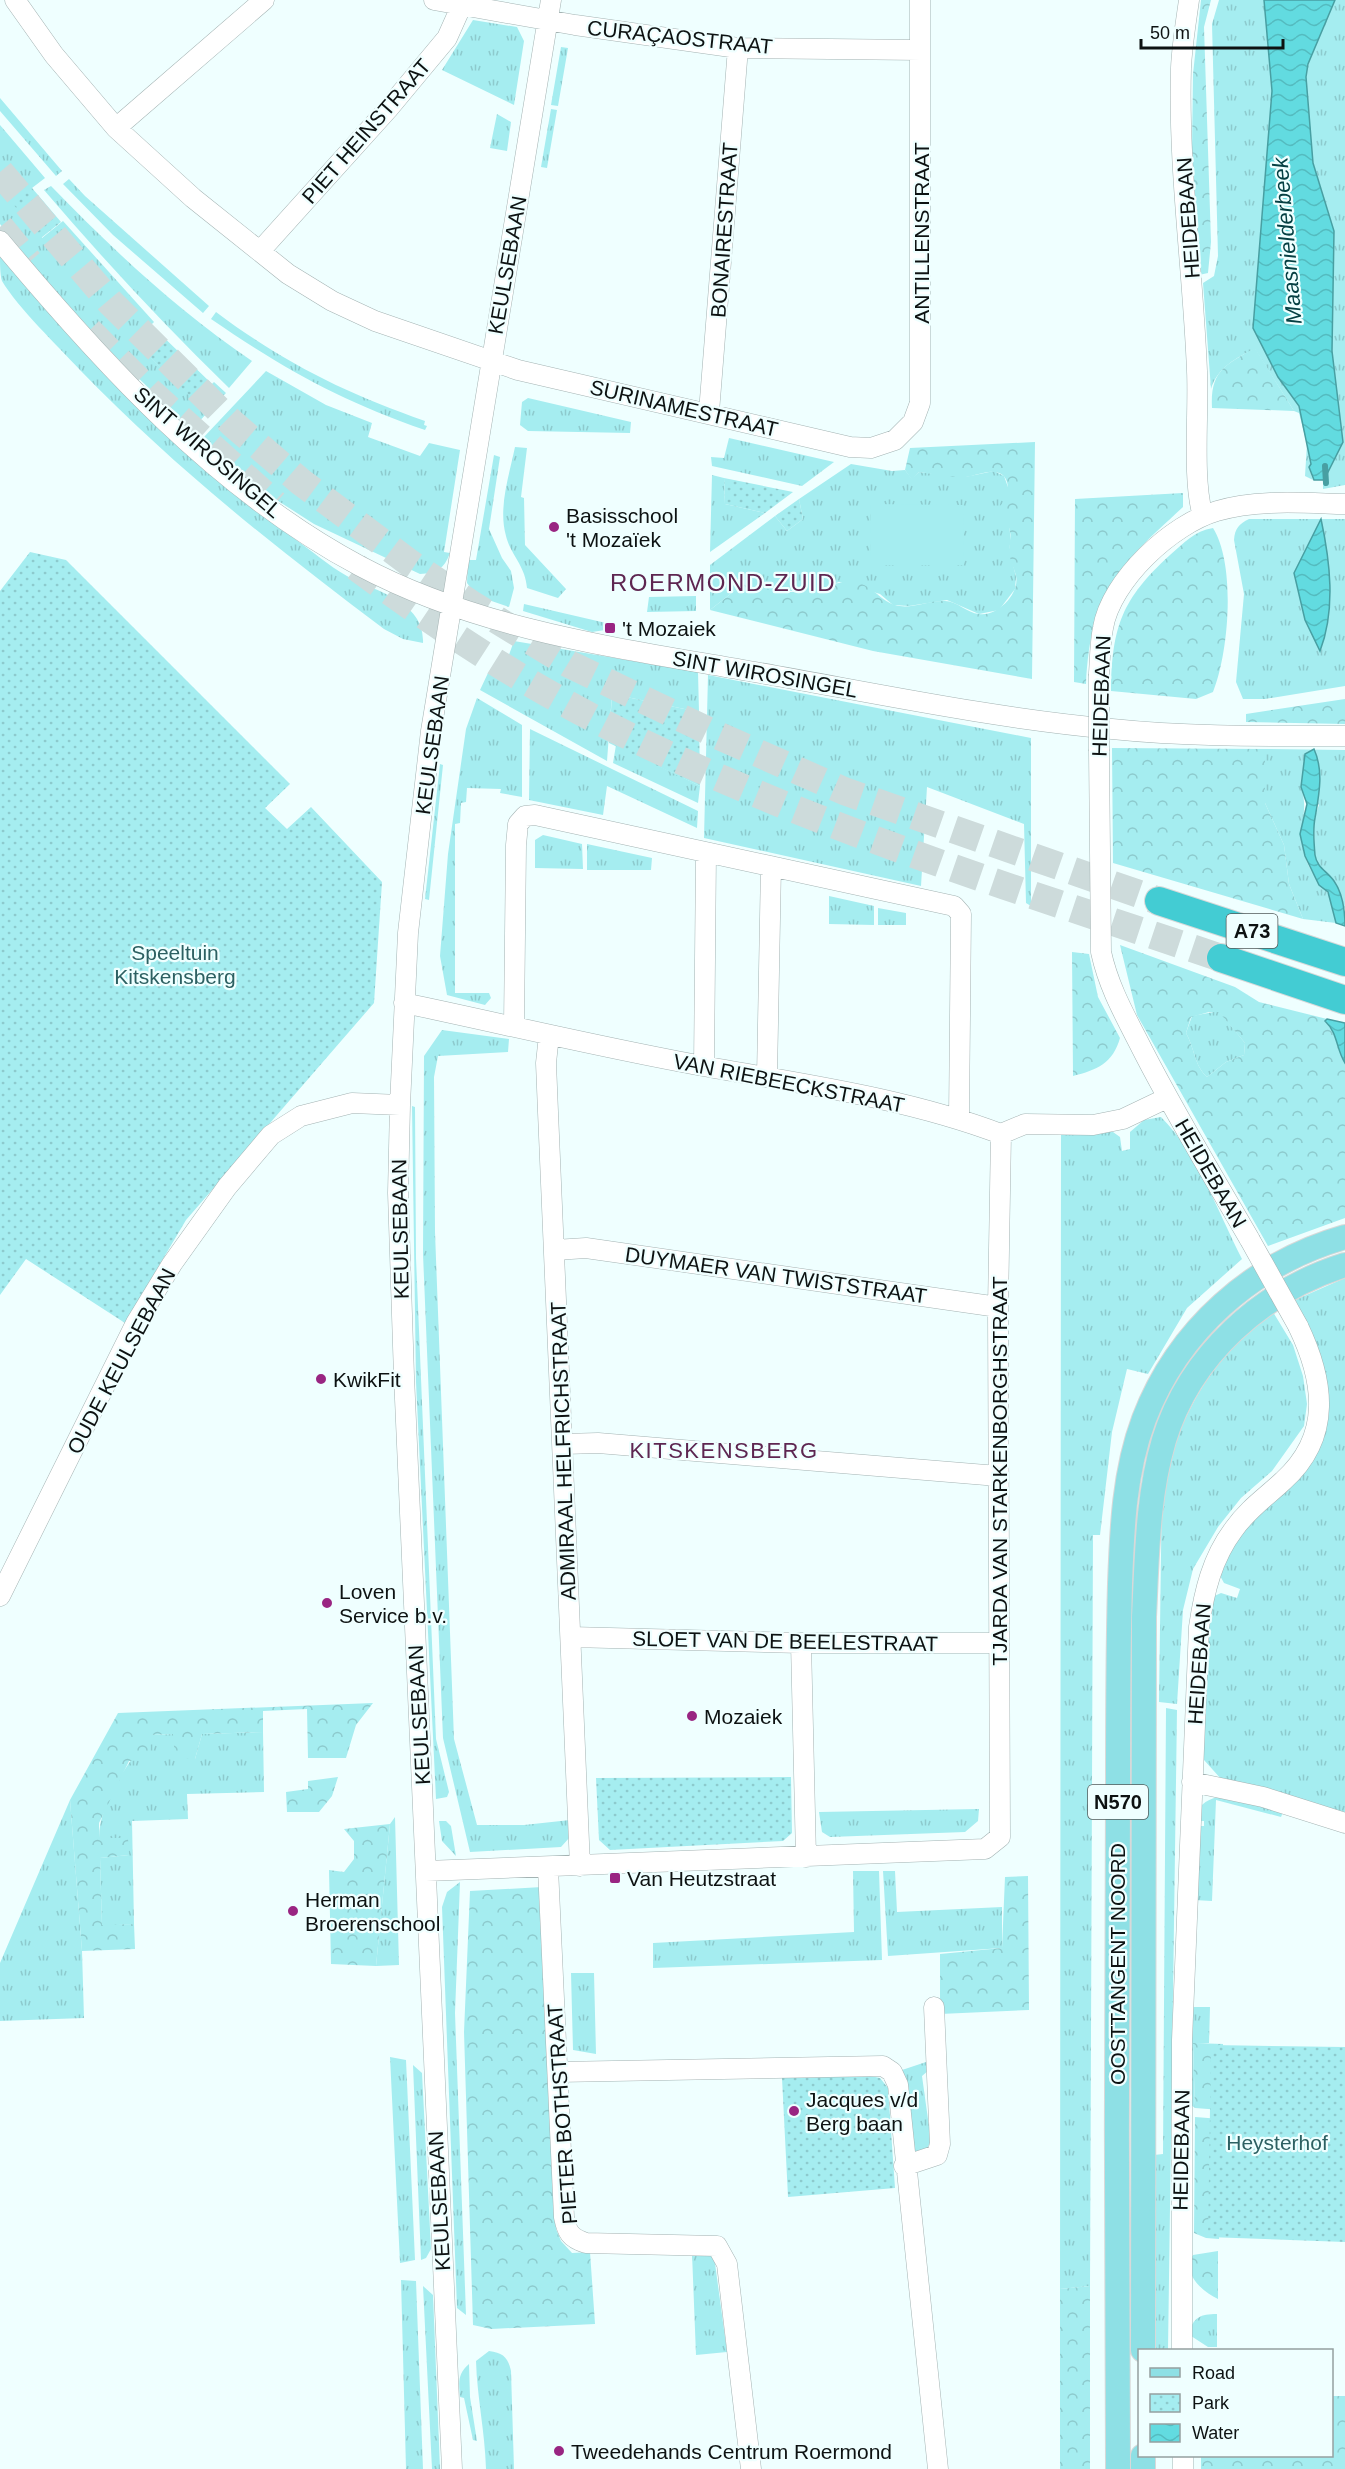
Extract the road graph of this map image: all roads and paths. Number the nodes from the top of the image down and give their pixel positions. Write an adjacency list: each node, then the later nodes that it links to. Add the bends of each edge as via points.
1 (15, 0): 10 (street, SURINAMESTRAAT, via 54,55)
2 (264, 0): 10 (street)
3 (434, 0): 6 (street, CURAÇAOSTRAAT)
4 (920, 0): 9 (street, ANTILLENSTRAAT)
5 (1189, 0): 17 (street, HEIDEBAAN, via 1181,66 1182,154 1194,304 1198,500)
6 (464, 3): 7 (street, CURAÇAOSTRAAT); 12 (street, PIET HEINSTRAAT, via 447,38)
7 (550, 10): 8 (street, CURAÇAOSTRAAT); 13 (street, KEULSEBAAN)
8 (738, 48): 9 (street, CURAÇAOSTRAAT); 14 (street, BONAIRESTRAAT)
9 (920, 50): 15 (street, ANTILLENSTRAAT, via 920,403 904,433)
10 (116, 128): 12 (street, SURINAMESTRAAT, via 192,198)
11 (0, 241): 18 (street, SINT WIROSINGEL, via 109,364 230,477 301,531 361,566)
12 (260, 251): 13 (street, SURINAMESTRAAT, via 332,301 375,321)
13 (491, 362): 14 (street, SURINAMESTRAAT); 18 (street, KEULSEBAAN)
14 (710, 412): 15 (street, SURINAMESTRAAT, via 843,446)
15 (879, 447)
16 (1345, 504): 17 (street, via 1269,503)
17 (1203, 516): 31 (street, HEIDEBAAN, bridge, via 1158,544 1116,597 1103,626 1099,674 1101,952 1115,1000)
18 (453, 606): 19 (street, SINT WIROSINGEL, via 602,646 1051,722 1117,730); 26 (street, KEULSEBAAN, via 428,761)
19 (1345, 736)
20 (706, 853): 21 (street); 27 (street, via 525,816 518,824 516,845); 29 (street)
21 (771, 866): 30 (street); 33 (street, via 954,906 961,914)
22 (1159, 901): 24 (highway, A73)
23 (1221, 958): 25 (highway, A73)
24 (1345, 962)
25 (1345, 1000)
26 (404, 1003): 27 (street, VAN RIEBEECKSTRAAT); 32 (street, KEULSEBAAN)
27 (514, 1026): 28 (street, VAN RIEBEECKSTRAAT)
28 (549, 1035): 29 (street, VAN RIEBEECKSTRAAT); 36 (street, ADMIRAAL HELFRICHSTRAAT, via 546,1063)
29 (704, 1066): 30 (street, VAN RIEBEECKSTRAAT)
30 (767, 1076): 33 (street, VAN RIEBEECKSTRAAT)
31 (1167, 1098): 34 (street, via 1123,1119 1093,1125 1025,1124); 45 (street, HEIDEBAAN, bridge, via 1298,1326 1317,1373 1320,1396 1316,1431 1296,1467 1233,1529 1210,1575 1199,1627)
32 (400, 1105): 41 (street, OUDE KEULSEBAAN, via 352,1103 301,1116 271,1135 227,1187 136,1323); 50 (street, KEULSEBAAN, via 398,1193 404,1376)
33 (959, 1118): 34 (street, VAN RIEBEECKSTRAAT)
34 (1001, 1134): 38 (street, TJARDA VAN STARKENBORGHSTRAAT)
35 (1345, 1237): 59 (main road, OOSTTANGENT NOORD / N570, via 1293,1256 1263,1273 1227,1299 1197,1330 1155,1394 1134,1450 1125,1494 1119,1631)
36 (555, 1250): 38 (street, DUYMAER VAN TWISTSTRAAT, via 586,1248); 39 (street, ADMIRAAL HELFRICHSTRAAT)
37 (1345, 1265): 54 (main road, OOSTTANGENT NOORD / N570, via 1309,1278 1262,1305 1211,1353 1174,1416 1155,1477 1144,1617)
38 (998, 1307): 40 (street, TJARDA VAN STARKENBORGHSTRAAT)
39 (564, 1444): 40 (street, via 598,1443); 42 (street, ADMIRAAL HELFRICHSTRAAT)
40 (998, 1476): 44 (street, TJARDA VAN STARKENBORGHSTRAAT)
41 (0, 1596)
42 (571, 1637): 43 (street, SLOET VAN DE BEELESTRAAT); 48 (street, ADMIRAAL HELFRICHSTRAAT)
43 (801, 1643): 44 (street, SLOET VAN DE BEELESTRAAT); 47 (street)
44 (999, 1643): 47 (street, TJARDA VAN STARKENBORGHSTRAAT, via 1000,1836 985,1849)
45 (1192, 1782): 46 (street, via 1263,1797); 55 (street, HEIDEBAAN, via 1182,2040)
46 (1345, 1823)
47 (806, 1857): 48 (street, TJARDA VAN STARKENBORGHSTRAAT)
48 (580, 1866): 49 (street, TJARDA VAN STARKENBORGHSTRAAT)
49 (548, 1868): 50 (street, TJARDA VAN STARKENBORGHSTRAAT); 52 (street, PIETER BOTHSTRAAT)
50 (426, 1871): 56 (street, KEULSEBAAN)
51 (934, 2007): 53 (street, via 940,2144 937,2155)
52 (558, 2073): 53 (street, via 883,2066 892,2072 898,2085); 57 (street, PIETER BOTHSTRAAT, via 564,2217 573,2239 586,2243 717,2246 728,2264)
53 (904, 2166): 58 (street)
54 (1143, 2349)
55 (1182, 2349)
56 (452, 2469)
57 (751, 2469)
58 (938, 2469)
59 (1118, 2469)

